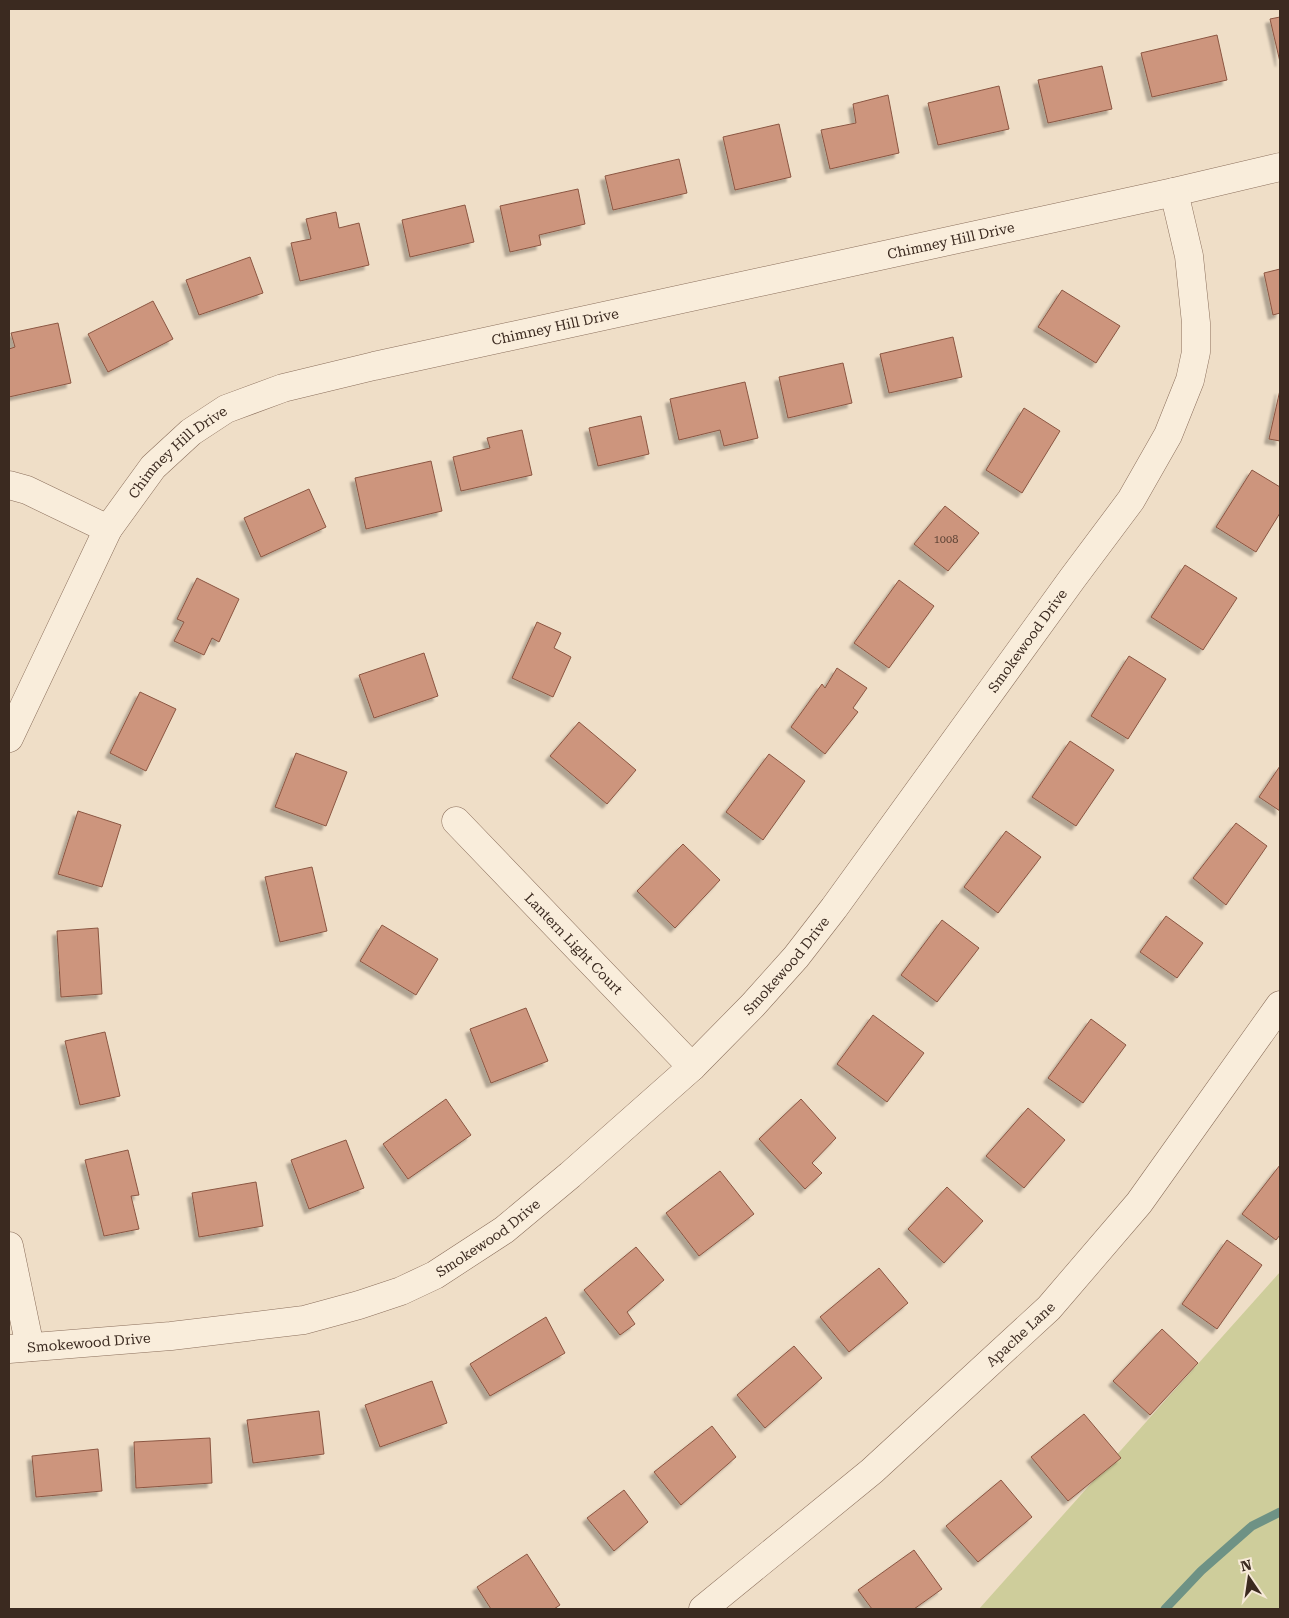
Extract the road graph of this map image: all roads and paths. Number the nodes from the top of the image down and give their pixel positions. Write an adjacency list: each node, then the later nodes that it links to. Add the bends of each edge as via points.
1 (1280, 167): 2 (street, Chimney Hill Drive)
2 (1174, 192): 4 (street, Chimney Hill Drive, via 283,388 226,409 191,432 153,467); 8 (street, Smokewood Drive, via 1189,256 1196,352 1190,380 1168,435 1131,500 834,908 796,957)
3 (9, 485): 4 (street, via 27,490)
4 (108, 529): 5 (street, Chimney Hill Drive)
5 (9, 738)
6 (456, 821): 8 (street, Lantern Light Court)
7 (1280, 1006): 11 (street, Apache Lane, via 1139,1203 1049,1308 872,1471)
8 (692, 1067): 10 (street, Smokewood Drive, via 504,1230 435,1275 401,1290 304,1320 171,1336)
9 (9, 1246): 10 (street)
10 (19, 1348)
11 (703, 1609)

